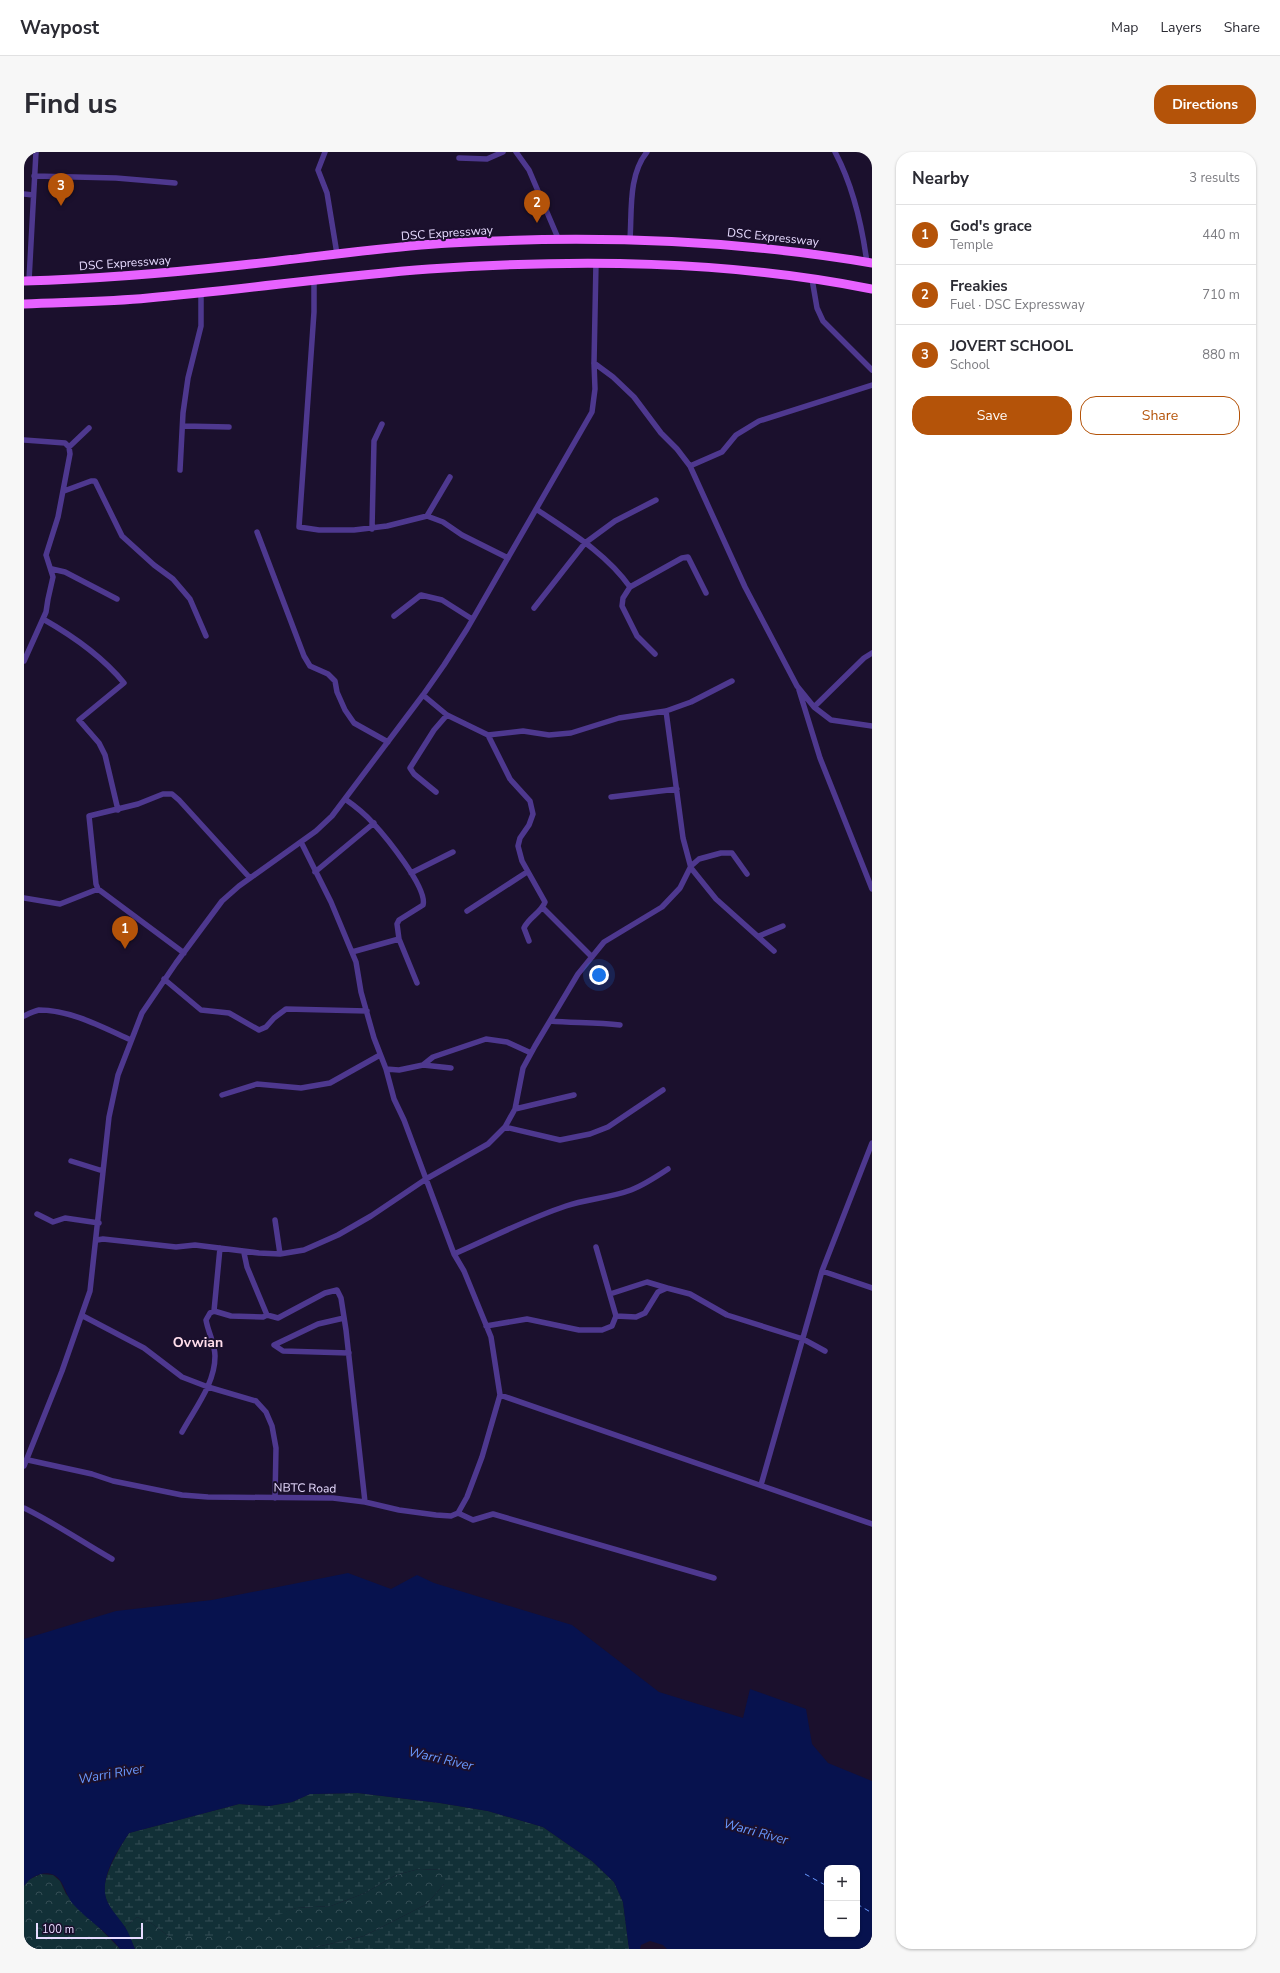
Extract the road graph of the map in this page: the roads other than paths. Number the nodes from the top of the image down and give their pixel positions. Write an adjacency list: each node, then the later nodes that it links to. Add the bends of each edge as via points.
1 (36, 152): 8 (street)
2 (325, 152): 14 (street, via 318,170 327,193)
3 (503, 152): 7 (street, via 487,159)
4 (516, 152): 12 (street, via 529,170)
5 (647, 152): 13 (street, via 641,158 633,182)
6 (835, 152): 16 (street, via 845,170)
7 (459, 158)
8 (34, 176): 9 (street, via 116,178); 11 (street)
9 (175, 183)
10 (24, 194): 11 (street)
11 (33, 195): 17 (street)
12 (558, 238): 13 (main road, DSC Expressway); 14 (main road, DSC Expressway, via 448,243)
13 (630, 239): 16 (main road, DSC Expressway, via 734,244)
14 (337, 254): 17 (main road, DSC Expressway, via 167,272)
15 (596, 263): 18 (main road, via 698,268); 19 (main road, via 430,269); 23 (street)
16 (869, 263)
17 (26, 280)
18 (812, 280): 20 (main road); 24 (street, via 817,308 823,320)
19 (314, 281): 21 (main road); 39 (street, via 300,526 336,531)
20 (872, 289)
21 (201, 293): 22 (main road); 27 (street, via 202,326 188,378)
22 (24, 304)
23 (594, 363): 32 (street, via 634,397); 37 (street, via 595,389 592,412)
24 (872, 370)
25 (872, 385): 32 (street, via 759,421 736,435 722,452)
26 (382, 424): 39 (street, via 374,441)
27 (183, 426): 28 (street); 33 (street)
28 (229, 427)
29 (89, 428): 31 (street)
30 (24, 440): 31 (street, via 65,444)
31 (69, 447): 35 (street)
32 (690, 466): 56 (street, via 745,587)
33 (180, 470)
34 (450, 477): 38 (street)
35 (64, 491): 43 (street, via 46,555); 51 (street, via 95,481 122,536 173,580 190,599)
36 (656, 500): 41 (street, via 615,521)
37 (536, 509): 41 (street); 42 (street)
38 (427, 516): 39 (street); 42 (street, via 443,522)
39 (372, 529)
40 (257, 532): 63 (street, via 310,666 328,674 334,681 345,710 354,722)
41 (585, 543): 44 (street, via 611,563); 47 (street)
42 (508, 558): 50 (street)
43 (52, 569): 46 (street, via 65,572); 49 (street, via 53,577)
44 (630, 587): 45 (street, via 688,557); 53 (street, via 623,598 622,606 637,636)
45 (706, 593)
46 (117, 598)
47 (534, 608)
48 (394, 616): 50 (street, via 421,595 442,600)
49 (42, 619): 54 (street); 68 (street, via 67,633 112,668 124,683 79,720 99,743 105,755)
50 (472, 620): 57 (street)
51 (206, 636)
52 (872, 653): 58 (street)
53 (655, 654)
54 (24, 661)
55 (732, 681): 59 (street, via 692,702)
56 (798, 686): 58 (street); 78 (street, via 820,758)
57 (423, 695): 60 (street); 63 (street)
58 (814, 707): 61 (street, via 831,720)
59 (666, 711): 62 (street, via 619,718 558,736 523,731); 64 (street)
60 (447, 715): 62 (street); 65 (street, via 434,730 410,768)
61 (872, 726)
62 (488, 736): 74 (street, via 510,779 524,794 532,808 531,820 518,846)
63 (388, 742): 67 (street)
64 (677, 789): 66 (street); 72 (street, via 683,838)
65 (436, 792)
66 (611, 797)
67 (345, 799): 69 (street); 70 (street, via 316,831)
68 (118, 810): 77 (street, via 163,794 172,794); 79 (street, via 89,816)
69 (374, 823): 73 (street); 75 (street)
70 (301, 842): 73 (street); 77 (street)
71 (453, 852): 75 (street)
72 (691, 868): 76 (street, via 698,859 732,853); 84 (street, via 716,899); 90 (street, via 680,888 662,907 604,942)
73 (315, 872): 88 (street)
74 (527, 872): 81 (street, via 546,902); 82 (street)
75 (411, 873): 85 (street, via 424,901 423,905 399,920)
76 (747, 874)
77 (250, 878): 89 (street, via 222,902)
78 (872, 889)
79 (98, 890): 80 (street, via 60,904); 89 (street)
80 (24, 898)
81 (543, 908): 86 (street, via 533,915 524,928); 90 (street)
82 (467, 911)
83 (783, 926): 84 (street)
84 (759, 936): 87 (street)
85 (399, 939): 88 (street); 92 (street)
86 (528, 941)
87 (774, 951)
88 (352, 952): 93 (street)
89 (184, 953): 91 (street)
90 (592, 956): 95 (street)
91 (164, 979): 93 (street, via 201,1010 229,1013 259,1030 286,1009); 97 (street, via 142,1013)
92 (417, 982)
93 (367, 1011): 99 (street)
94 (24, 1016): 97 (street, via 37,1010 61,1013 92,1022)
95 (550, 1021): 96 (street); 98 (street)
96 (620, 1025)
97 (131, 1040): 111 (street, via 114,1093)
98 (531, 1053): 100 (street, via 507,1042 486,1039 433,1057); 106 (street, via 523,1068)
99 (380, 1055): 102 (street); 105 (street, via 330,1083 300,1088 257,1084)
100 (423, 1065): 101 (street); 102 (street, via 399,1070)
101 (451, 1068)
102 (386, 1069): 112 (street, via 394,1099)
103 (662, 1090): 107 (street, via 608,1127 590,1134 560,1140)
104 (574, 1095): 106 (street)
105 (222, 1096)
106 (515, 1109): 107 (street)
107 (505, 1127): 112 (street, via 488,1144)
108 (872, 1143): 122 (street)
109 (71, 1161): 111 (street)
110 (668, 1169): 121 (street, via 640,1187 548,1212)
111 (104, 1171): 115 (street)
112 (426, 1179): 120 (street, via 338,1235 304,1250); 121 (street)
113 (37, 1214): 115 (street, via 53,1222 65,1218)
114 (275, 1220): 120 (street)
115 (99, 1223): 116 (street)
116 (97, 1240): 118 (street); 128 (street, via 90,1291)
117 (596, 1247): 125 (street)
118 (220, 1248): 119 (street); 126 (street)
119 (244, 1252): 120 (street); 127 (street, via 247,1267)
120 (280, 1254)
121 (454, 1254): 131 (street, via 464,1271)
122 (822, 1271): 124 (street); 134 (street)
123 (667, 1288): 125 (street, via 647,1282); 129 (street, via 658,1292 645,1313 636,1317); 134 (street, via 690,1294 727,1315)
124 (872, 1288)
125 (610, 1294): 129 (street)
126 (214, 1311): 127 (street, via 231,1316); 137 (street, via 206,1320 215,1356)
127 (267, 1315): 130 (street, via 278,1318 325,1293 337,1290)
128 (83, 1316): 137 (street, via 144,1348 182,1377); 140 (street)
129 (616, 1316): 132 (street)
130 (344, 1318): 136 (street); 136 (street, via 318,1324 274,1345 283,1351)
131 (486, 1326): 132 (street, via 527,1319 579,1330 602,1330); 138 (street, via 491,1337)
132 (612, 1326): 133 (street)
133 (616, 1332)
134 (803, 1339): 135 (street); 142 (street)
135 (825, 1351)
136 (349, 1353): 144 (street)
137 (208, 1387): 139 (street); 143 (street, via 256,1401 266,1412 272,1426 276,1448)
138 (500, 1395): 142 (street); 146 (street, via 482,1457)
139 (182, 1432)
140 (28, 1460): 141 (street); 143 (street, NBTC Road, via 182,1495)
141 (24, 1466)
142 (761, 1485): 147 (street)
143 (275, 1498): 144 (street, NBTC Road, via 333,1498)
144 (365, 1502): 146 (street, NBTC Road, via 436,1515 451,1516)
145 (24, 1508): 148 (street, via 54,1522 77,1540)
146 (458, 1513): 149 (street, via 473,1520 493,1514)
147 (872, 1524)
148 (112, 1559)
149 (714, 1578)

